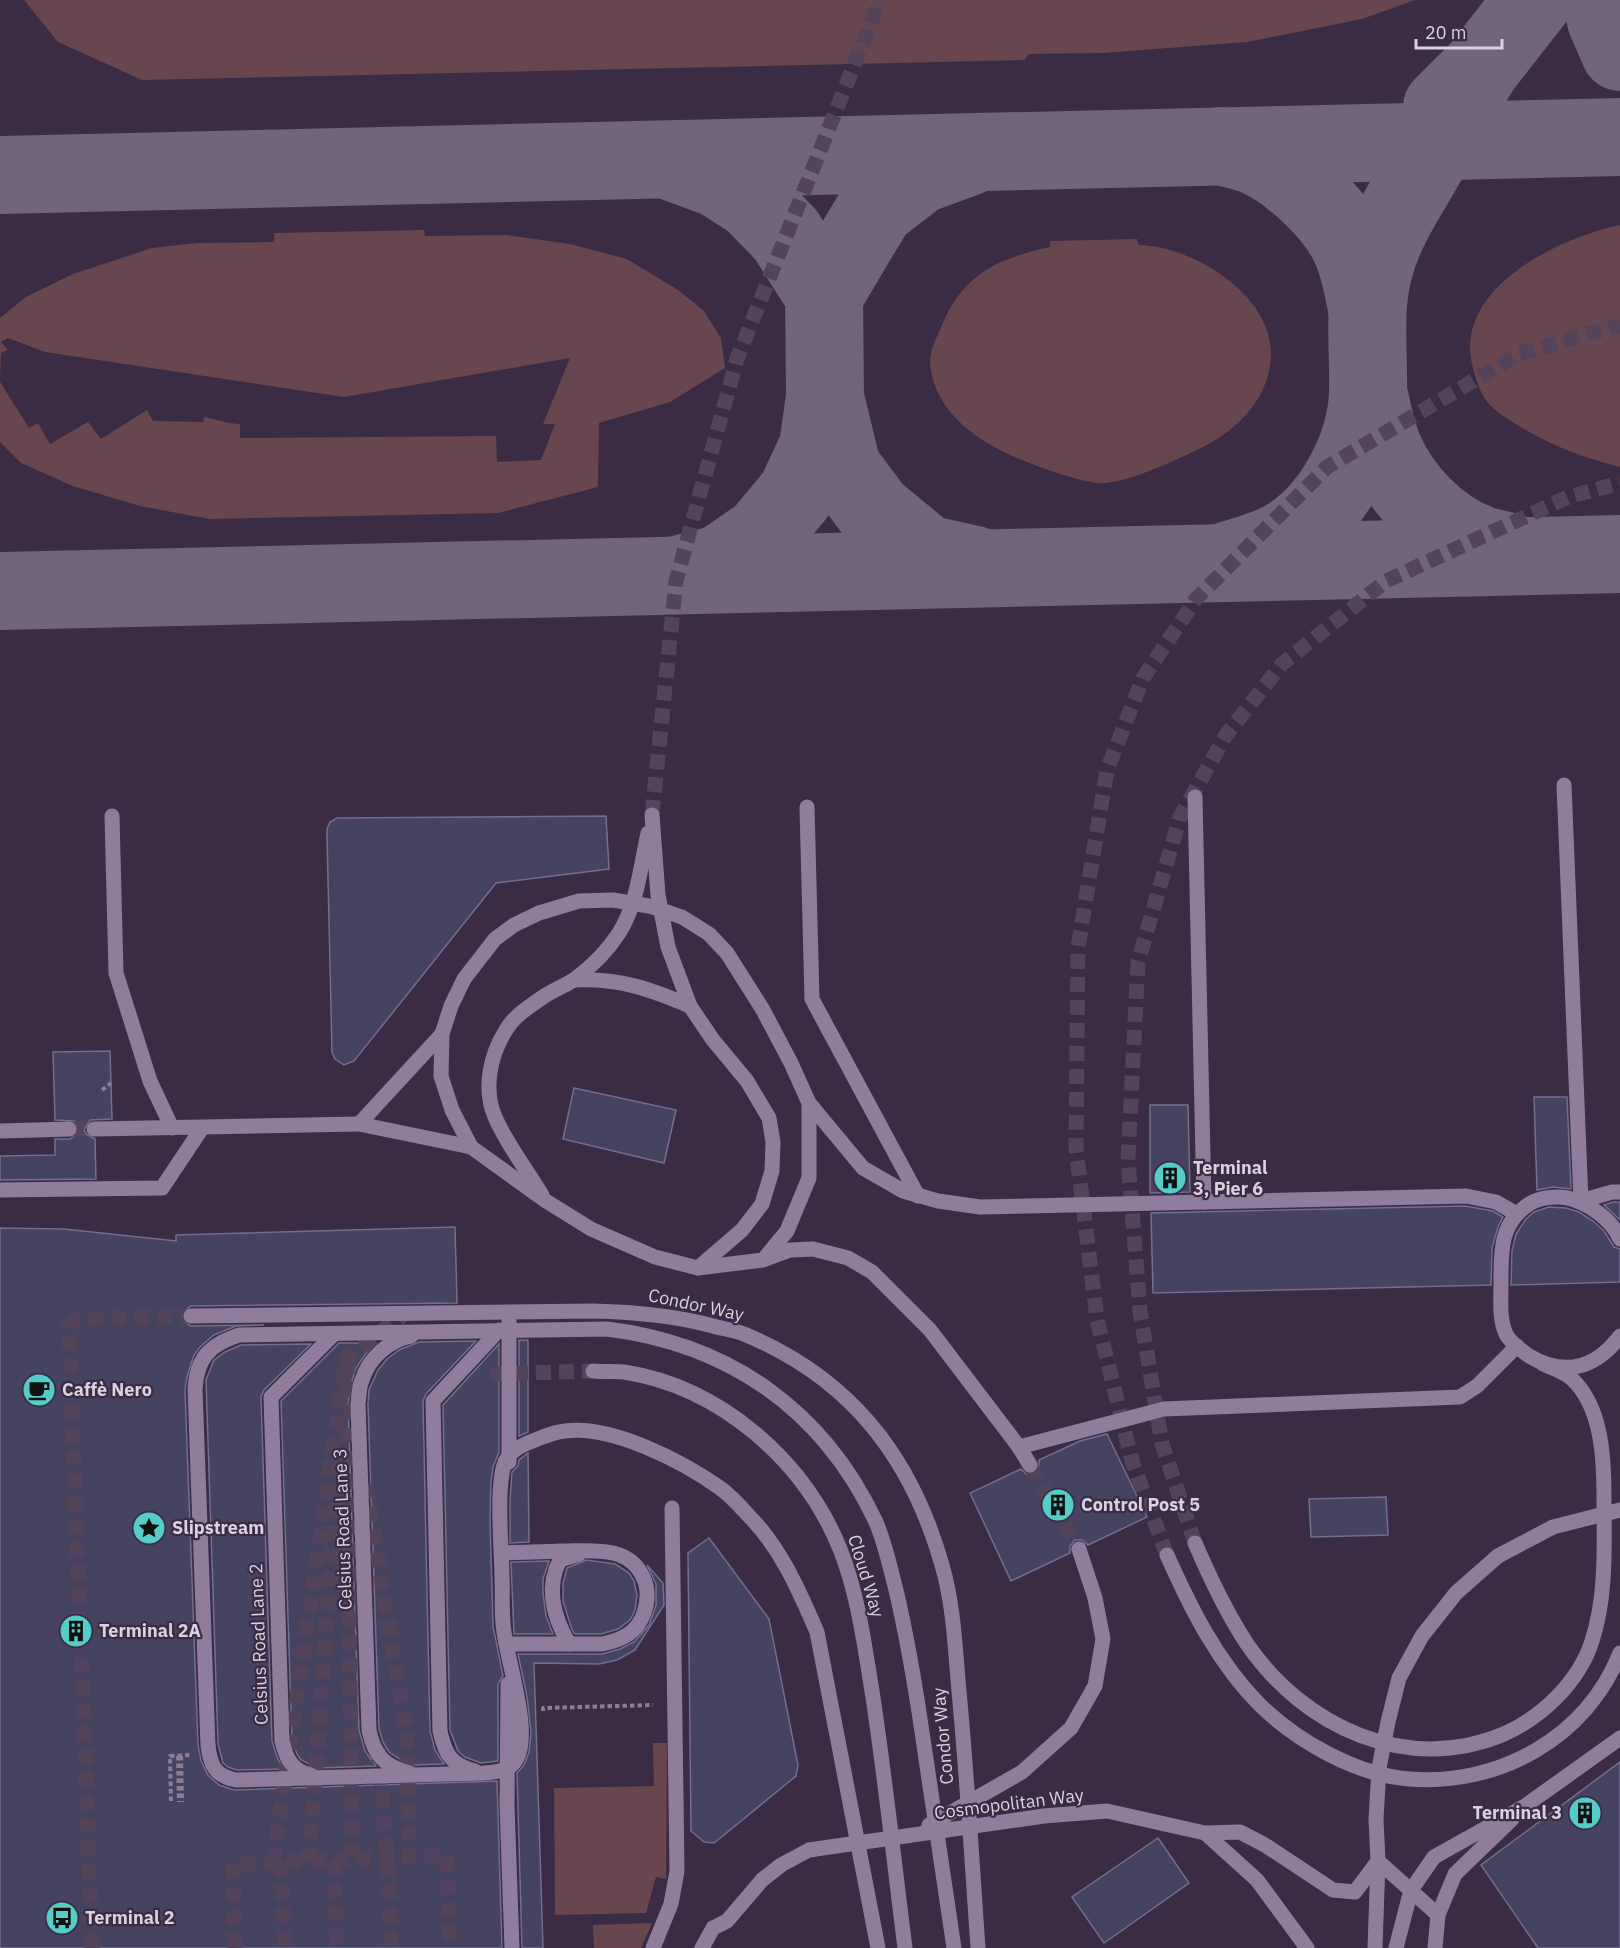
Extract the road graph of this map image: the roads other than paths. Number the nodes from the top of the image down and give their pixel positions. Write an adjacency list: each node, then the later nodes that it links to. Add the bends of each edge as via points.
1 (1564, 785): 19 (street)
2 (1195, 797): 21 (street)
3 (807, 807): 18 (street, via 812,999)
4 (112, 816): 10 (street, via 116,973 150,1081)
5 (575, 980): 6 (street, via 633,984); 6 (street, via 602,954 628,917 652,815 664,933); 20 (street, via 545,995 507,1029 490,1070 494,1114)
6 (690, 1006): 25 (street, via 747,1081 769,1118 773,1143 772,1171 762,1204 742,1230)
7 (442, 1034): 8 (street, via 464,979 495,939 514,925 579,901 613,900 649,906 682,917 709,934 727,954 763,1010); 9 (street); 15 (street, via 441,1076 452,1110)
8 (809, 1103): 18 (street, via 863,1168); 24 (street, via 809,1178 787,1231)
9 (359, 1124): 11 (street); 15 (street)
10 (172, 1128): 11 (street); 13 (street)
11 (202, 1128): 16 (street, via 162,1188)
12 (69, 1129): 14 (street)
13 (94, 1129)
14 (0, 1131)
15 (471, 1147): 20 (street)
16 (0, 1191)
17 (1620, 1192): 19 (street)
18 (918, 1196): 21 (street, via 980,1207)
19 (1581, 1201): 22 (street, via 1562,1197 1536,1199); 23 (street, via 1603,1216)
20 (546, 1202): 25 (street, via 591,1229 655,1257)
21 (1204, 1202): 22 (street, via 1466,1196 1497,1202)
22 (1515, 1213): 32 (street, via 1504,1234 1501,1254 1501,1313 1507,1335)
23 (1620, 1239)
24 (763, 1260): 25 (street); 35 (street, via 790,1250 813,1249 848,1258 872,1272 930,1330)
25 (698, 1268)
26 (509, 1312): 27 (street, Condor Way); 59 (street, via 507,1804); 64 (street, Condor Way, via 641,1312 689,1319 743,1334 805,1365 854,1404 892,1452 921,1503 943,1567 953,1624)
27 (191, 1316)
28 (499, 1330): 29 (street); 37 (street); 49 (street, via 433,1401 440,1731 452,1760); 63 (street, via 607,1329 680,1344 723,1361 763,1385 796,1411 833,1450 876,1522 892,1574 908,1643)
29 (465, 1332): 30 (street); 50 (street, Celsius Road Lane 3, via 407,1337 387,1346 371,1361 362,1380 358,1404 369,1730 372,1745 382,1760)
30 (334, 1334): 51 (street, Celsius Road Lane 2, via 271,1396 282,1741 293,1767); 51 (street, via 239,1335 224,1340 211,1348 198,1366 195,1389 209,1759 225,1778 236,1780)
31 (1620, 1336): 33 (street, via 1609,1351 1588,1364 1567,1368)
32 (1517, 1346): 33 (street); 35 (street, via 1477,1386 1460,1397 1164,1409)
33 (1543, 1364): 40 (street, via 1569,1376 1591,1405 1604,1481 1604,1566 1600,1614 1592,1644 1573,1679 1544,1710 1518,1728 1483,1743 1411,1749 1371,1740 1314,1711 1281,1684 1248,1645 1213,1587)
34 (592, 1371): 58 (street, Cloud Way, via 656,1379 730,1414 785,1462 826,1519 850,1579 862,1631)
35 (1019, 1447): 36 (street)
36 (1030, 1465)
37 (500, 1494): 43 (street); 62 (street, via 506,1459 514,1450 549,1434 586,1430 648,1448 684,1466 721,1489 751,1518 782,1558 818,1632)
38 (672, 1508): 60 (street, via 676,1871 671,1904)
39 (1620, 1510): 55 (street, via 1553,1527 1498,1556 1456,1593 1422,1636 1399,1678 1379,1768)
40 (1195, 1544)
41 (1079, 1549): 54 (street, via 1103,1639 1095,1686 1071,1728 1022,1772)
42 (589, 1551): 43 (street); 46 (street, via 560,1560 554,1571 554,1611); 46 (street, via 611,1552 632,1561 645,1581 646,1605 636,1629 626,1638 602,1644)
43 (502, 1553): 45 (street)
44 (1167, 1555): 47 (street, via 1187,1600 1223,1662 1260,1705 1330,1755 1361,1768 1407,1779 1448,1779 1491,1771 1532,1754 1563,1733 1597,1696)
45 (506, 1644): 46 (street); 49 (street, via 521,1719 521,1750 515,1763 503,1771)
46 (569, 1644)
47 (1620, 1653)
48 (1620, 1738): 52 (street)
49 (484, 1773): 50 (street)
50 (415, 1775): 51 (street)
51 (320, 1778)
52 (1525, 1806): 56 (street, via 1434,1857); 57 (street, via 1455,1874)
53 (1205, 1833): 54 (street, Cosmopolitan Way, via 1107,1811 1044,1816); 55 (street, via 1240,1832 1333,1890 1355,1892); 65 (street, Cosmopolitan Way, via 1257,1880)
54 (908, 1837): 61 (street, Cosmopolitan Way, via 809,1850 781,1865 762,1880 727,1921 713,1928)
55 (1378, 1861): 56 (street); 66 (street)
56 (1411, 1890): 57 (street); 67 (street)
57 (1438, 1916): 68 (street)
58 (904, 1941)
59 (512, 1948)
60 (652, 1948)
61 (702, 1948)
62 (878, 1948)
63 (954, 1948)
64 (978, 1948)
65 (1307, 1948)
66 (1375, 1948)
67 (1396, 1948)
68 (1435, 1948)

